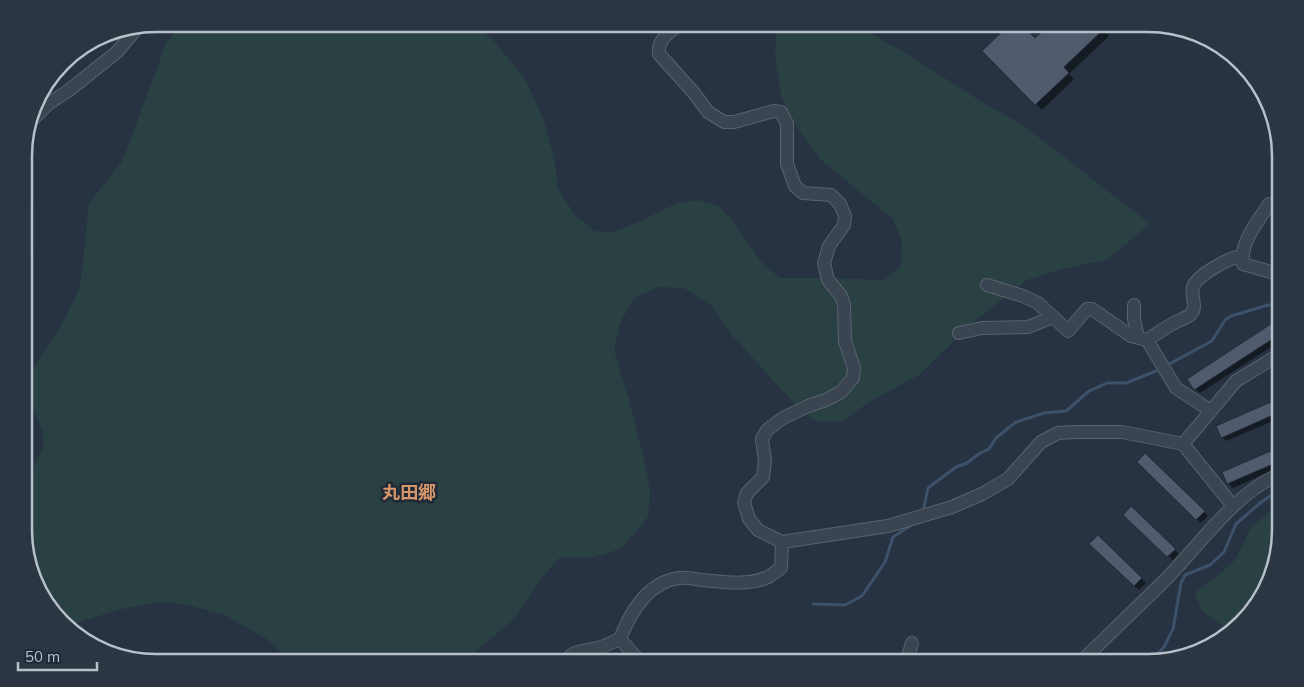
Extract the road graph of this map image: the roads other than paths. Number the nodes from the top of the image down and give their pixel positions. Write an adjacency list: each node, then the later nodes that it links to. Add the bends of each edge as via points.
1 (668, 32): 17 (street, via 658,48 659,54 708,112 724,122 781,112 787,124 787,164 795,186 803,193 831,195 845,216 844,225 829,246 824,263 828,280 844,304 845,341 854,368 853,378 841,392 783,418 767,430 762,439 763,477 747,493 744,502 749,519 758,530)
2 (132, 35): 3 (street, via 117,52)
3 (41, 111)
4 (1272, 206): 5 (street, via 1269,204 1244,245)
5 (1242, 256): 6 (street, via 1242,264); 11 (street, via 1206,273 1198,281 1193,288 1194,310 1191,314)
6 (1272, 272)
7 (987, 285): 9 (street, via 1038,303)
8 (1134, 305): 11 (street, via 1134,319)
9 (1053, 317): 10 (street, via 1028,327 982,328); 11 (street, via 1068,331 1087,309 1092,309 1131,336)
10 (959, 333)
11 (1142, 339): 13 (street, via 1176,388)
12 (1272, 359): 13 (street, via 1236,381)
13 (1211, 411): 14 (street)
14 (1183, 444): 16 (street); 17 (street, via 1122,432 1058,434 1041,442 1008,479 959,504 888,526)
15 (1272, 477): 16 (street)
16 (1233, 506): 23 (street)
17 (782, 542): 18 (street, via 781,568 767,577 748,582 680,578 661,583 644,597)
18 (620, 639): 20 (street); 21 (street)
19 (912, 643): 22 (street)
20 (572, 654)
21 (633, 654)
22 (909, 654)
23 (1089, 654)

